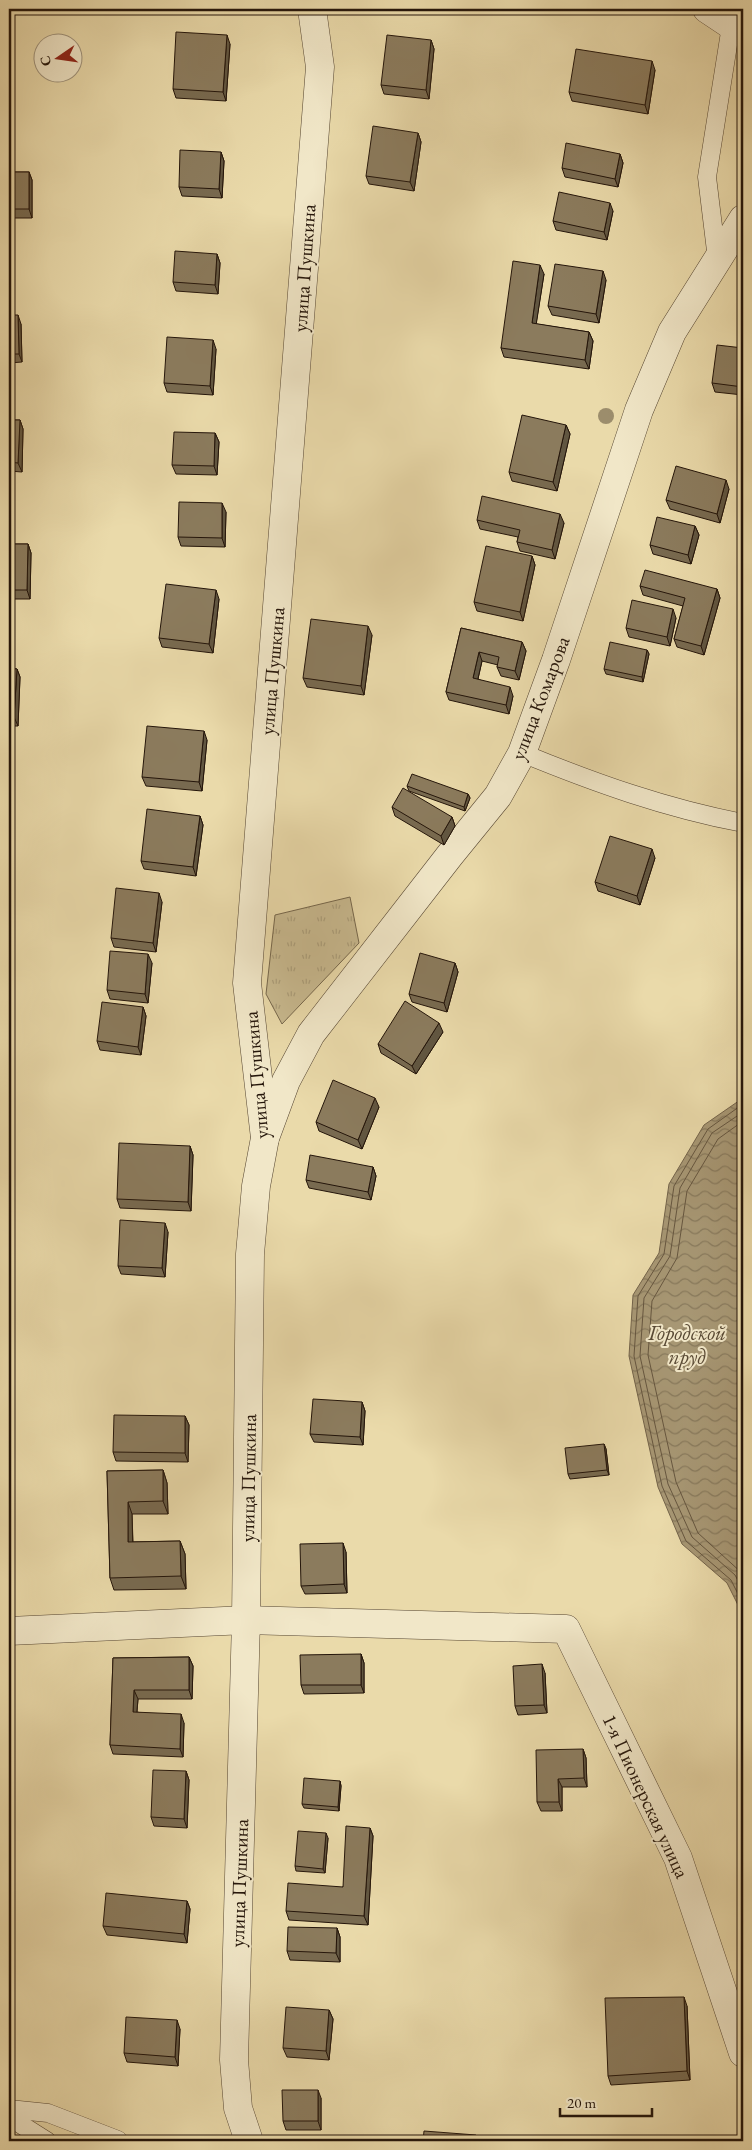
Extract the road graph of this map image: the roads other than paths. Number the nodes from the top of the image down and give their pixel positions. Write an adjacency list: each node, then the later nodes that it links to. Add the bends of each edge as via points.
1 (312, 9): 8 (street, улица Пушкина, via 320,67 247,983)
2 (707, 9): 3 (street)
3 (737, 29): 5 (lane, via 707,177)
4 (743, 219): 5 (street, улица Комарова)
5 (717, 259): 6 (street, улица Комарова, via 672,332 639,410)
6 (522, 753): 7 (lane, via 598,784 698,814); 8 (street, улица Комарова, via 498,796 311,1034 286,1081)
7 (743, 823)
8 (265, 1138): 9 (street, улица Пушкина, via 256,1186 250,1254)
9 (246, 1620): 10 (street); 11 (street, 1-я Пионерская улица, via 566,1629 678,1858); 16 (street, улица Пушкина, via 234,2060 238,2108)
10 (9, 1631)
11 (743, 2053)
12 (9, 2109): 15 (lane, via 48,2113)
13 (9, 2117): 14 (lane)
14 (47, 2141)
15 (119, 2141)
16 (249, 2141)

